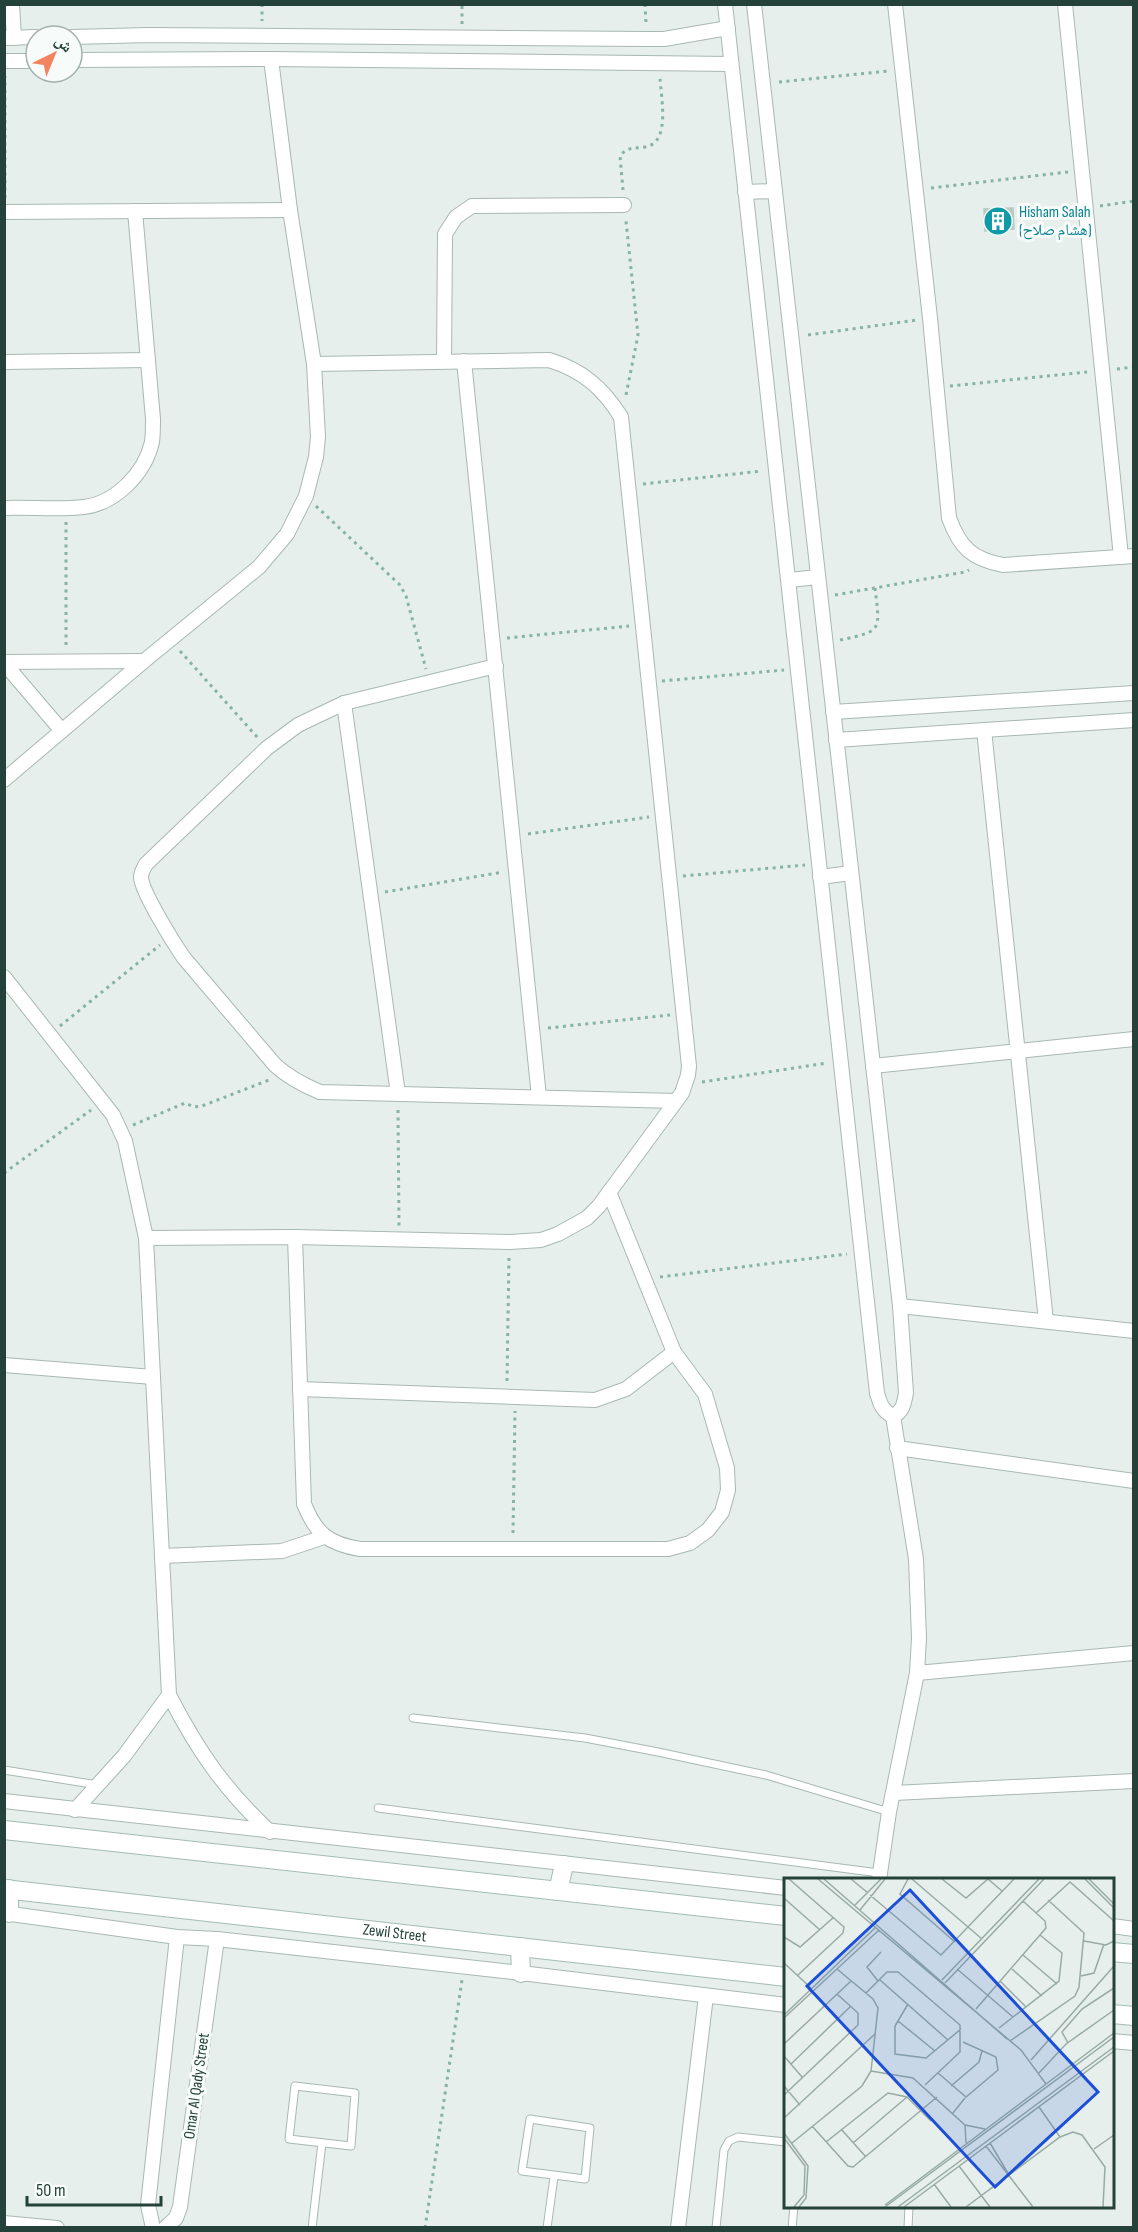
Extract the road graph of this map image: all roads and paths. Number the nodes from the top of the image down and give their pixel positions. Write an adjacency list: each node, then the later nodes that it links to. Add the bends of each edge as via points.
1 (12, 4): 10 (street)
2 (725, 4): 6 (street)
3 (754, 4): 20 (street)
4 (895, 4): 19 (street)
5 (1065, 4): 21 (street)
6 (728, 28): 11 (street); 18 (street)
7 (148, 35): 8 (street); 11 (street); 14 (street)
8 (84, 36)
9 (24, 37): 10 (street)
10 (9, 38)
11 (664, 39): 17 (street)
12 (271, 59): 14 (street); 17 (street); 28 (street)
13 (84, 60): 14 (street)
14 (148, 60)
15 (5, 61): 16 (street); 30 (path)
16 (24, 61)
17 (663, 64): 18 (street); 26 (path, via 661,135 647,147 633,147 620,156)
18 (731, 64): 24 (street)
19 (903, 69): 20 (path); 22 (street)
20 (763, 83): 23 (street)
21 (1081, 170): 22 (path); 27 (street)
22 (916, 190): 31 (street)
23 (774, 191): 24 (street); 32 (street)
24 (745, 192): 41 (street)
25 (1134, 201): 27 (path)
26 (624, 205): 34 (street, via 472,206 456,217 445,234); 40 (path, via 638,335)
27 (1086, 208): 38 (street)
28 (290, 210): 29 (street); 37 (street)
29 (135, 211): 30 (street); 33 (street)
30 (5, 212)
31 (930, 318): 32 (path); 39 (street)
32 (791, 338): 48 (street)
33 (148, 360): 36 (street); 44 (street, via 152,443 143,465 128,485 109,499 86,507)
34 (444, 361): 35 (street); 37 (street)
35 (464, 361): 40 (street, via 549,360 567,365 599,387); 53 (street)
36 (4, 362)
37 (314, 364): 43 (street, via 318,437)
38 (1103, 371): 39 (path); 46 (street)
39 (937, 387): 47 (street, via 949,518 962,544)
40 (621, 417): 42 (street)
41 (776, 469): 42 (path); 49 (street)
42 (628, 485): 52 (street)
43 (306, 496): 54 (street, via 287,534 267,559); 61 (path, via 400,585)
44 (66, 507): 45 (street); 57 (path)
45 (4, 508)
46 (1127, 557): 47 (street, via 1003,565)
47 (984, 561): 50 (path, via 965,572)
48 (818, 577): 49 (street); 51 (street)
49 (789, 580): 60 (street)
50 (875, 588): 51 (path); 55 (path, via 879,618 873,632)
51 (820, 598): 55 (street)
52 (643, 625): 53 (path); 62 (street)
53 (494, 639): 59 (street)
54 (170, 640): 56 (street); 70 (path)
55 (825, 644): 65 (street)
56 (144, 661): 57 (street); 68 (street)
57 (66, 662): 58 (street)
58 (4, 663): 68 (street)
59 (496, 666): 61 (street); 73 (street)
60 (798, 668): 62 (path); 75 (street)
61 (429, 682): 64 (street)
62 (649, 682): 72 (street)
63 (1134, 693): 65 (street)
64 (344, 703): 70 (street, via 298,725); 78 (street)
65 (833, 712): 69 (street)
66 (1134, 720): 67 (street)
67 (984, 730): 69 (street); 85 (street)
68 (62, 731): 71 (street)
69 (836, 740): 76 (street)
70 (267, 748): 79 (street, via 142,871 143,885)
71 (4, 780)
72 (663, 816): 73 (path); 77 (street)
73 (513, 836): 74 (street)
74 (516, 870): 78 (path); 82 (street)
75 (819, 871): 76 (street); 77 (path); 86 (street)
76 (851, 873): 87 (street)
77 (669, 878): 81 (street)
78 (370, 894): 90 (street)
79 (170, 936): 83 (path); 88 (street, via 184,958)
80 (4, 977): 83 (street)
81 (684, 1013): 82 (path); 89 (street, via 689,1066)
82 (532, 1030): 91 (street)
83 (49, 1035): 93 (street)
84 (1134, 1039): 85 (street)
85 (1018, 1051): 87 (street); 104 (street)
86 (840, 1061): 89 (path); 101 (street)
87 (873, 1066): 103 (street)
88 (285, 1073): 90 (street, via 320,1092); 94 (path, via 202,1107 185,1103)
89 (686, 1084): 92 (street)
90 (398, 1094): 91 (street); 99 (path)
91 (539, 1096): 92 (street)
92 (676, 1101): 96 (street)
93 (103, 1102): 94 (street); 95 (path)
94 (121, 1130): 98 (street)
95 (4, 1173)
96 (609, 1192): 100 (street, via 587,1218 565,1231 541,1239); 102 (street)
97 (295, 1237): 98 (street); 99 (street); 109 (street)
98 (146, 1238): 108 (street)
99 (399, 1240): 100 (street)
100 (510, 1242): 110 (path)
101 (861, 1252): 102 (path); 111 (street, via 877,1392 882,1407)
102 (645, 1279): 106 (street)
103 (900, 1306): 104 (street); 111 (street, via 906,1393 903,1406)
104 (1046, 1321): 105 (street)
105 (1134, 1331)
106 (675, 1352): 110 (street, via 626,1389 595,1400); 115 (street, via 705,1394 726,1468 728,1490 722,1512 708,1530 690,1543 668,1549)
107 (4, 1365): 108 (street)
108 (153, 1377): 116 (street)
109 (300, 1389): 110 (street); 114 (street, via 304,1504 311,1522)
110 (511, 1396): 115 (path)
111 (893, 1416): 112 (street)
112 (897, 1448): 113 (street); 118 (street, via 915,1559)
113 (1134, 1481)
114 (324, 1537): 115 (street, via 341,1546 360,1549); 116 (street, via 282,1551)
115 (512, 1549)
116 (162, 1556): 119 (street)
117 (1134, 1653): 118 (street)
118 (917, 1673): 124 (street)
119 (170, 1695): 123 (street); 130 (street, via 213,1770 241,1805)
120 (413, 1718): 128 (lane, via 585,1738 658,1752 766,1775)
121 (4, 1770): 123 (lane)
122 (1134, 1781): 124 (street)
123 (98, 1785): 127 (street)
124 (894, 1793): 128 (street)
125 (4, 1801): 127 (street)
126 (378, 1809): 132 (lane)
127 (75, 1810): 130 (street)
128 (889, 1812): 132 (street)
129 (4, 1830): 135 (main road)
130 (270, 1832): 131 (street)
131 (564, 1865): 133 (street); 135 (main road)
132 (879, 1876)
133 (784, 1888)
134 (7, 1889): 136 (main road); 142 (main road, Zewil Street)
135 (558, 1891): 137 (main road)
136 (7, 1913): 140 (street)
137 (784, 1916)
138 (1114, 1926): 139 (street)
139 (1134, 1929)
140 (177, 1937): 141 (street); 161 (street, Omar Al Qady Street, via 148,2205)
141 (217, 1939): 145 (street); 162 (street, Omar Al Qady Street, via 180,2206 176,2218)
142 (520, 1947): 146 (main road); 147 (main road, Zewil Street)
143 (1114, 1952): 144 (main road)
144 (1134, 1954)
145 (464, 1967): 146 (street); 164 (path)
146 (521, 1972): 148 (street)
147 (784, 1977)
148 (706, 1996): 149 (street); 166 (street)
149 (784, 2005)
150 (1114, 2014): 151 (main road)
151 (1134, 2016)
152 (1114, 2041): 153 (street)
153 (1134, 2043)
154 (784, 2142): 167 (lane, via 738,2137 729,2141 724,2150)
155 (322, 2143): 155 (lane, via 352,2145 356,2095 295,2086 288,2138); 163 (lane)
156 (554, 2177): 156 (lane, via 585,2180 591,2131 530,2119 522,2171); 165 (lane)
157 (794, 2208): 168 (lane)
158 (909, 2208): 169 (lane)
159 (4, 2223): 160 (street)
160 (57, 2228)
161 (153, 2228)
162 (165, 2228)
163 (312, 2228)
164 (425, 2228)
165 (547, 2228)
166 (678, 2228)
167 (716, 2228)
168 (792, 2228)
169 (908, 2228)

